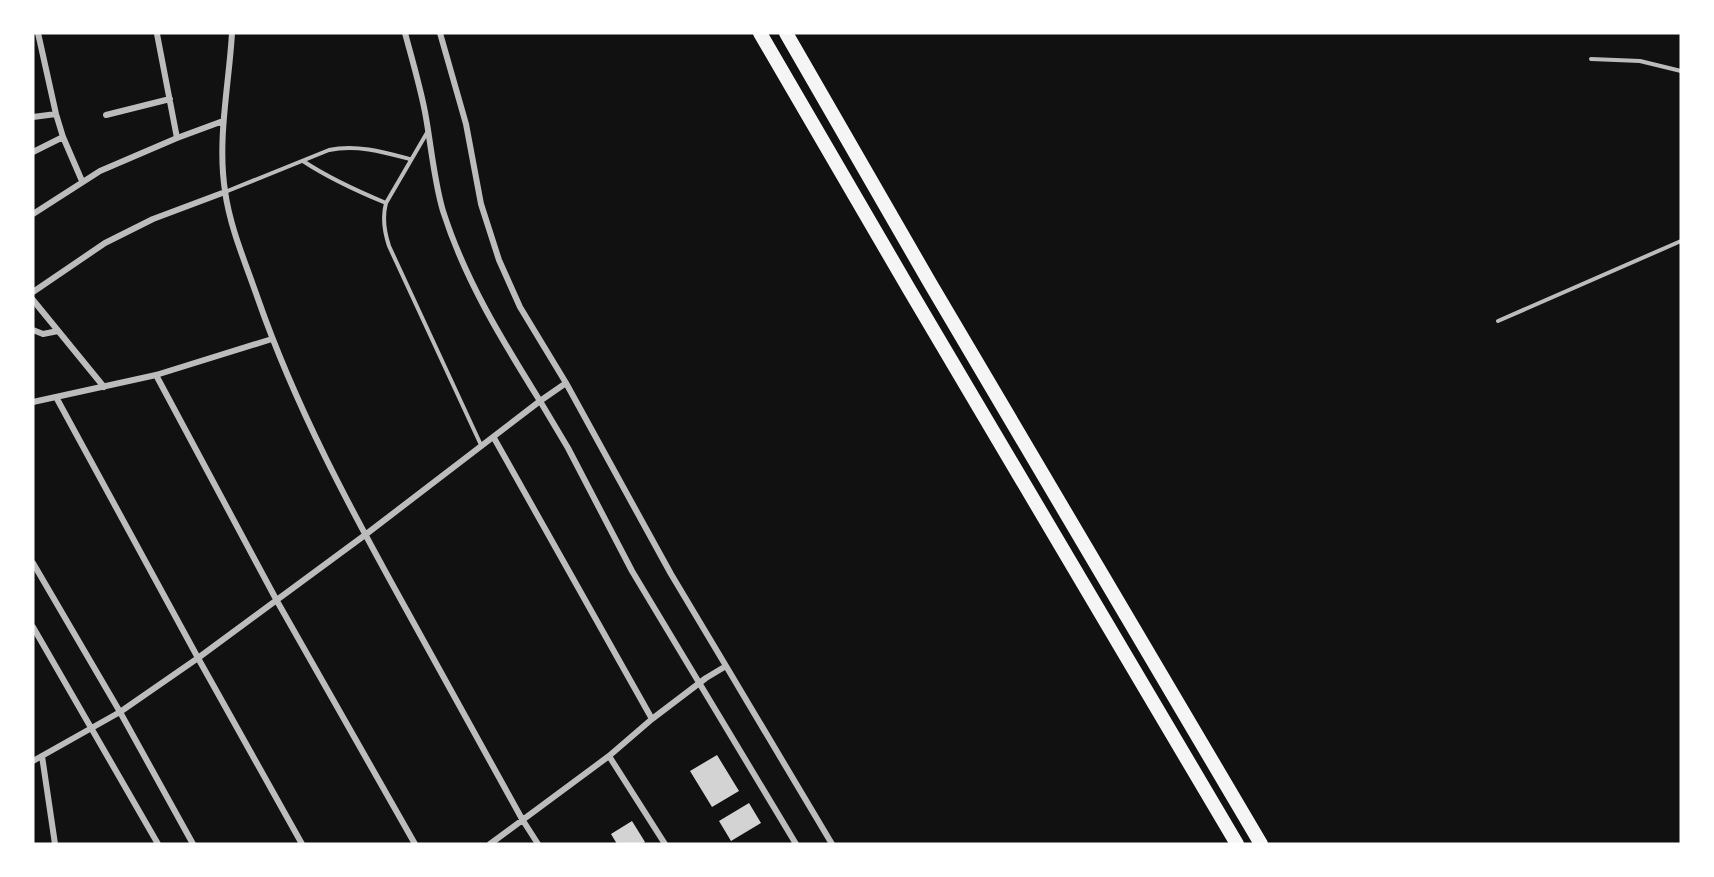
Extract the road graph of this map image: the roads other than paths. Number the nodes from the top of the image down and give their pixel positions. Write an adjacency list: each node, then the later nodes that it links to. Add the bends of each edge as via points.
1 (38, 33): 8 (street)
2 (232, 33): 16 (street)
3 (405, 33): 17 (street)
4 (440, 33): 35 (street, via 495,249 520,308)
5 (760, 33): 66 (highway)
6 (786, 33): 67 (highway)
7 (157, 34): 12 (street)
8 (41, 47): 9 (street); 13 (street)
9 (33, 48)
10 (1591, 59): 11 (lane, via 1640,62)
11 (1681, 71)
12 (170, 99): 14 (street); 19 (street)
13 (56, 114): 15 (street); 18 (street)
14 (106, 115)
15 (33, 117)
16 (224, 121): 19 (street); 24 (street)
17 (428, 130): 21 (lane); 38 (street, via 442,208 468,275)
18 (63, 137): 20 (street); 23 (street)
19 (177, 138): 23 (street)
20 (33, 152)
21 (410, 159): 22 (lane, via 339,148); 25 (lane)
22 (303, 161): 24 (lane); 25 (lane, via 344,186)
23 (82, 181): 26 (street)
24 (225, 192): 28 (street, via 114,238); 33 (street)
25 (386, 203): 41 (lane, via 384,222 389,246)
26 (33, 214)
27 (1681, 241): 30 (lane)
28 (33, 292)
29 (33, 300): 32 (street)
30 (1498, 321)
31 (33, 330): 32 (street, via 43,334)
32 (58, 331): 36 (street)
33 (272, 339): 34 (street); 42 (street, via 307,423)
34 (156, 375): 36 (street); 44 (street)
35 (566, 383): 38 (street); 47 (street)
36 (104, 387): 37 (street)
37 (56, 397): 39 (street); 46 (street)
38 (540, 400): 40 (street); 48 (street, via 632,571)
39 (33, 402)
40 (494, 438): 41 (street); 50 (street)
41 (482, 447): 42 (street)
42 (365, 535): 44 (street); 55 (street)
43 (33, 563): 49 (street)
44 (277, 601): 46 (street); 60 (street)
45 (33, 627): 51 (street)
46 (198, 658): 49 (street); 59 (street)
47 (726, 666): 48 (street); 65 (street)
48 (699, 684): 50 (street); 64 (street)
49 (120, 712): 51 (street); 58 (street)
50 (652, 719): 53 (street)
51 (92, 729): 52 (street); 57 (street)
52 (42, 756): 54 (street); 56 (street)
53 (609, 756): 55 (street); 63 (street)
54 (33, 761)
55 (522, 819): 61 (street); 62 (street)
56 (55, 844)
57 (158, 844)
58 (193, 844)
59 (302, 844)
60 (415, 844)
61 (490, 844)
62 (538, 844)
63 (665, 844)
64 (796, 844)
65 (832, 844)
66 (1237, 844)
67 (1261, 844)

